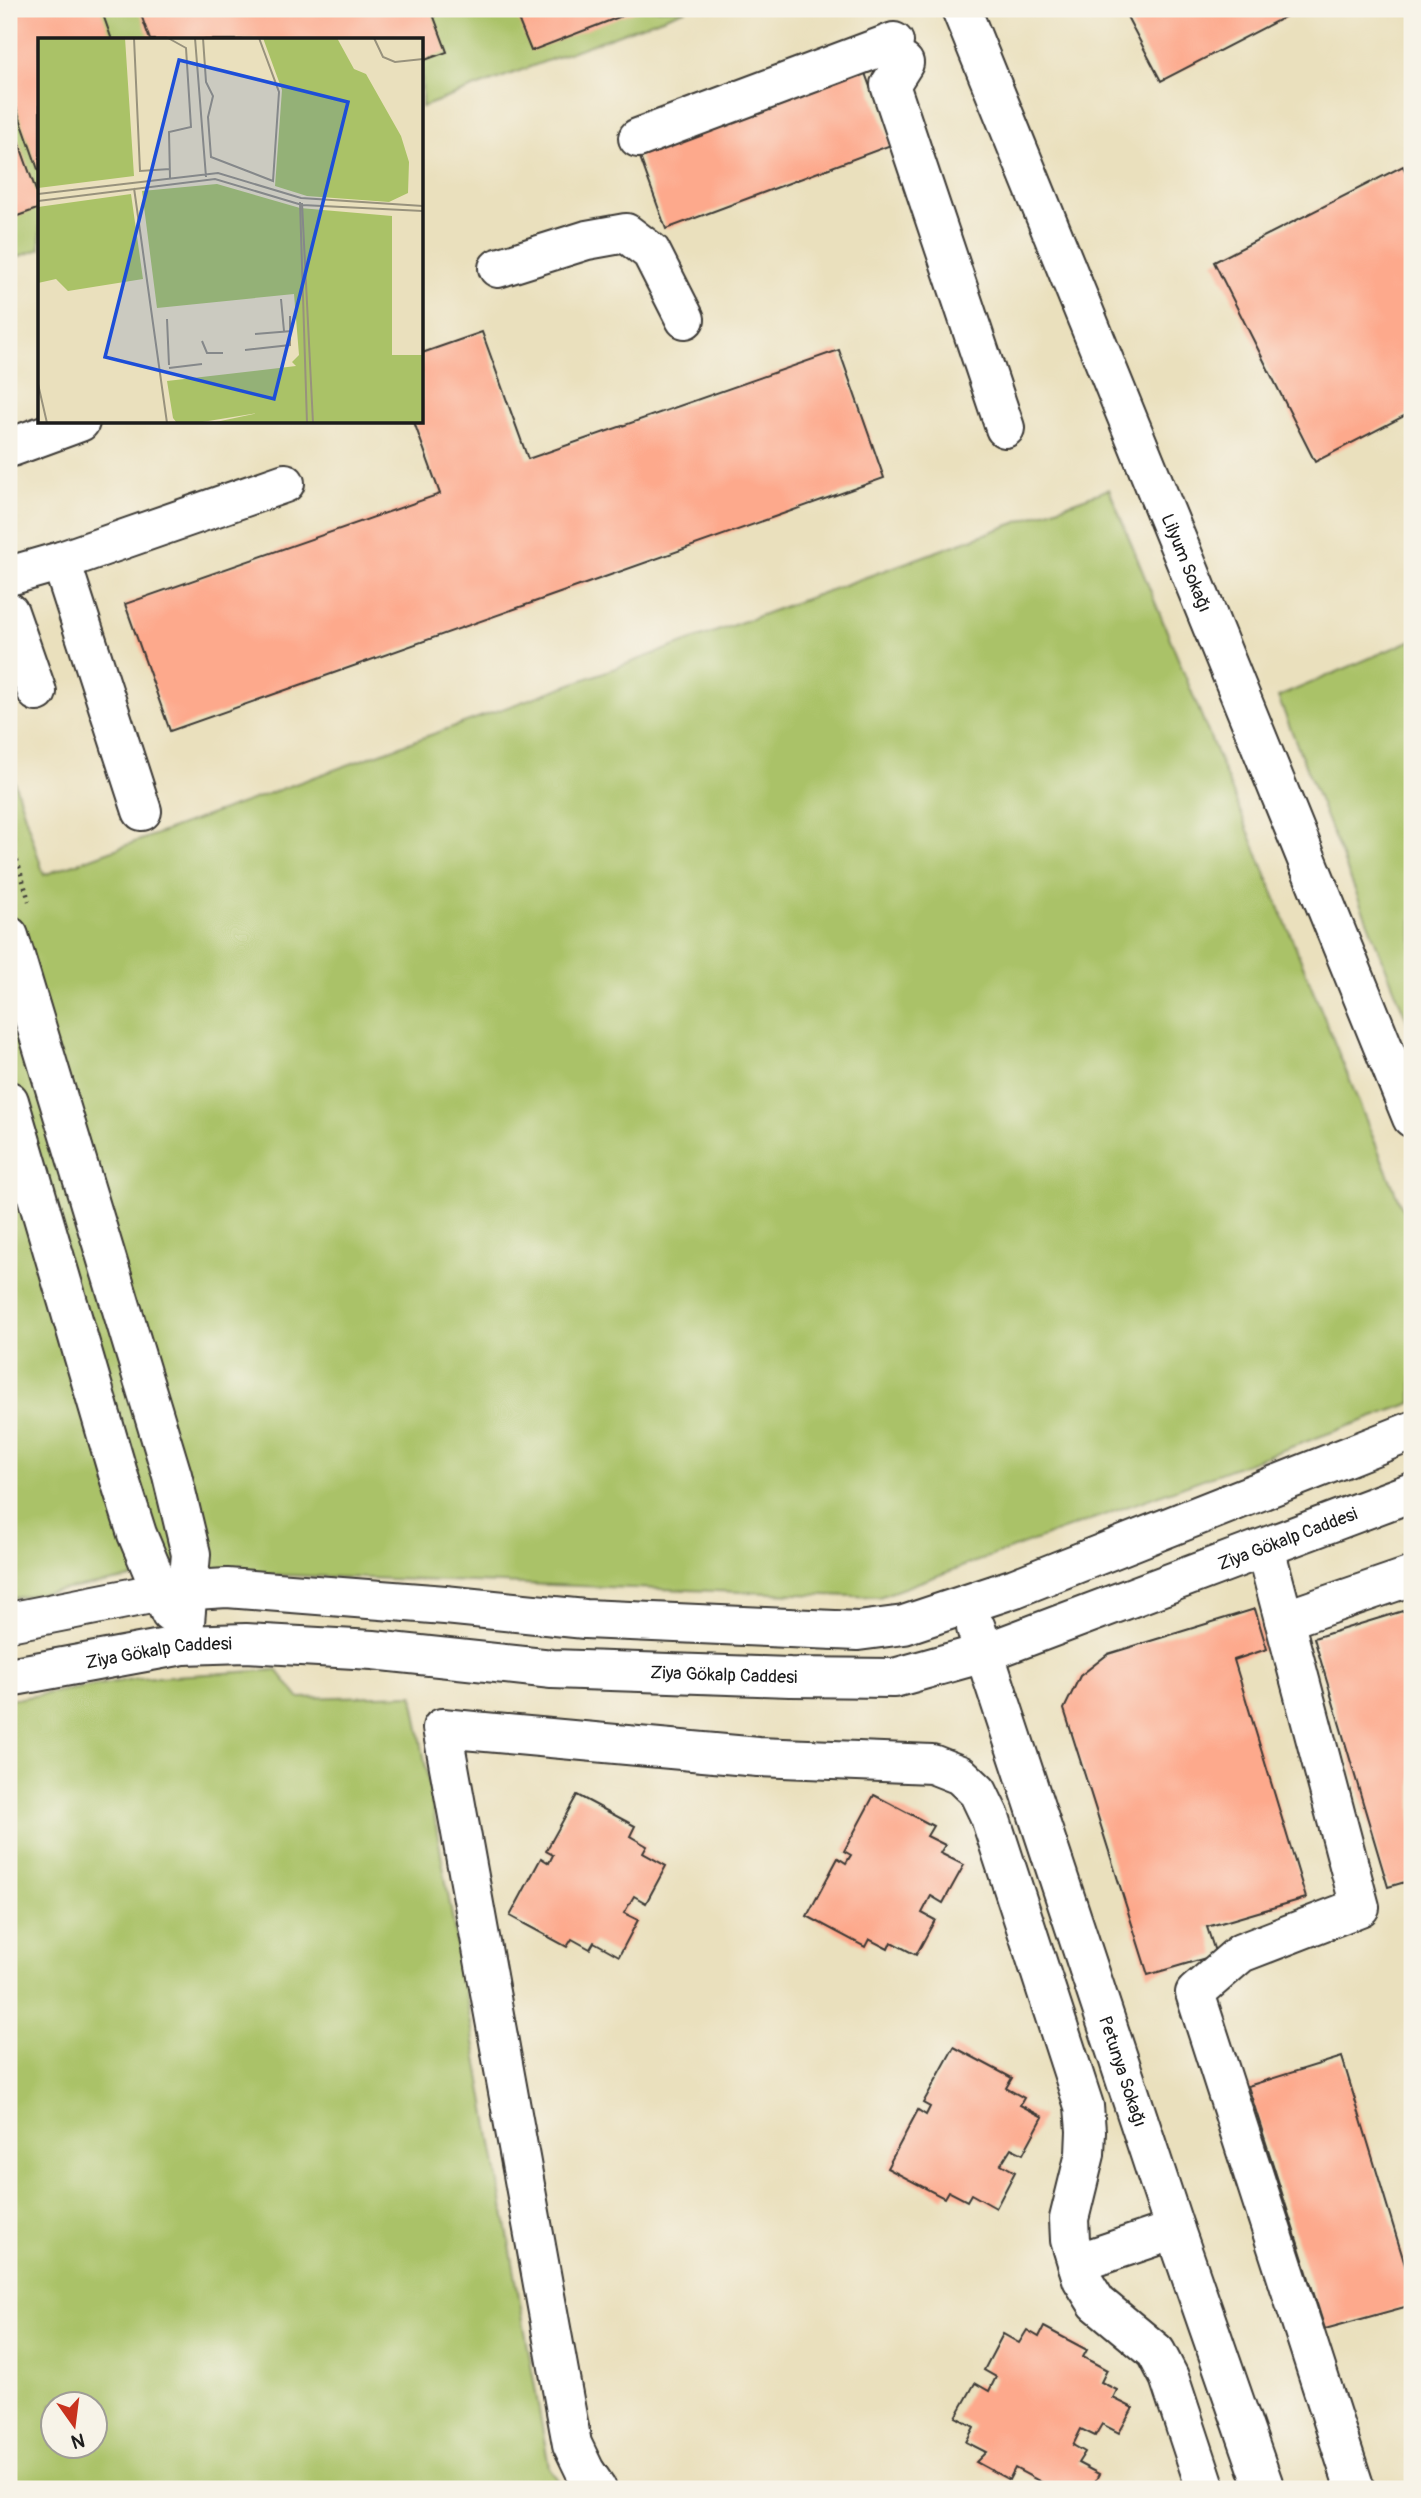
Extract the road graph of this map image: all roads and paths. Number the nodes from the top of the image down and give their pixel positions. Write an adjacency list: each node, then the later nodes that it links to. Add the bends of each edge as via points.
1 (961, 9): 16 (street, Lilyum Sokağı)
2 (638, 138): 6 (street, via 899,52 890,85)
3 (498, 268): 4 (street, via 587,240 626,233 651,252)
4 (685, 319)
5 (75, 424): 7 (street)
6 (1005, 428)
7 (9, 448)
8 (285, 483): 9 (street)
9 (61, 561): 10 (street); 13 (street)
10 (9, 576)
11 (9, 612): 12 (street)
12 (37, 692)
13 (142, 811)
14 (9, 936): 21 (street, via 172,1475 191,1554)
15 (9, 1101): 21 (street, via 137,1534)
16 (1412, 1118)
17 (1412, 1431): 22 (street)
18 (1412, 1492): 19 (street, Ziya Gökalp Caddesi)
19 (1265, 1548): 23 (street); 26 (street, Ziya Gökalp Caddesi)
20 (1412, 1576): 23 (street)
21 (174, 1591): 22 (street, via 250,1590 585,1619 858,1631 904,1625); 24 (street); 25 (street)
22 (969, 1604): 26 (street, Petunya Sokağı)
23 (1284, 1620): 33 (street, via 1360,1907 1241,1953 1195,1993)
24 (9, 1622)
25 (183, 1645): 26 (street, Ziya Gökalp Caddesi, via 348,1648 552,1669 816,1678 894,1678); 27 (street, Ziya Gökalp Caddesi)
26 (984, 1653): 28 (street, Petunya Sokağı)
27 (9, 1677)
28 (1175, 2230): 29 (street); 32 (street, Petunya Sokağı)
29 (1077, 2263): 30 (street, via 1069,2219 1084,2154 1084,2106 990,1817 978,1792 960,1775 932,1764 758,1758 442,1728 572,2444); 31 (street, via 1097,2303 1156,2352 1169,2377)
30 (597, 2489)
31 (1206, 2489)
32 (1265, 2489)
33 (1355, 2489)

